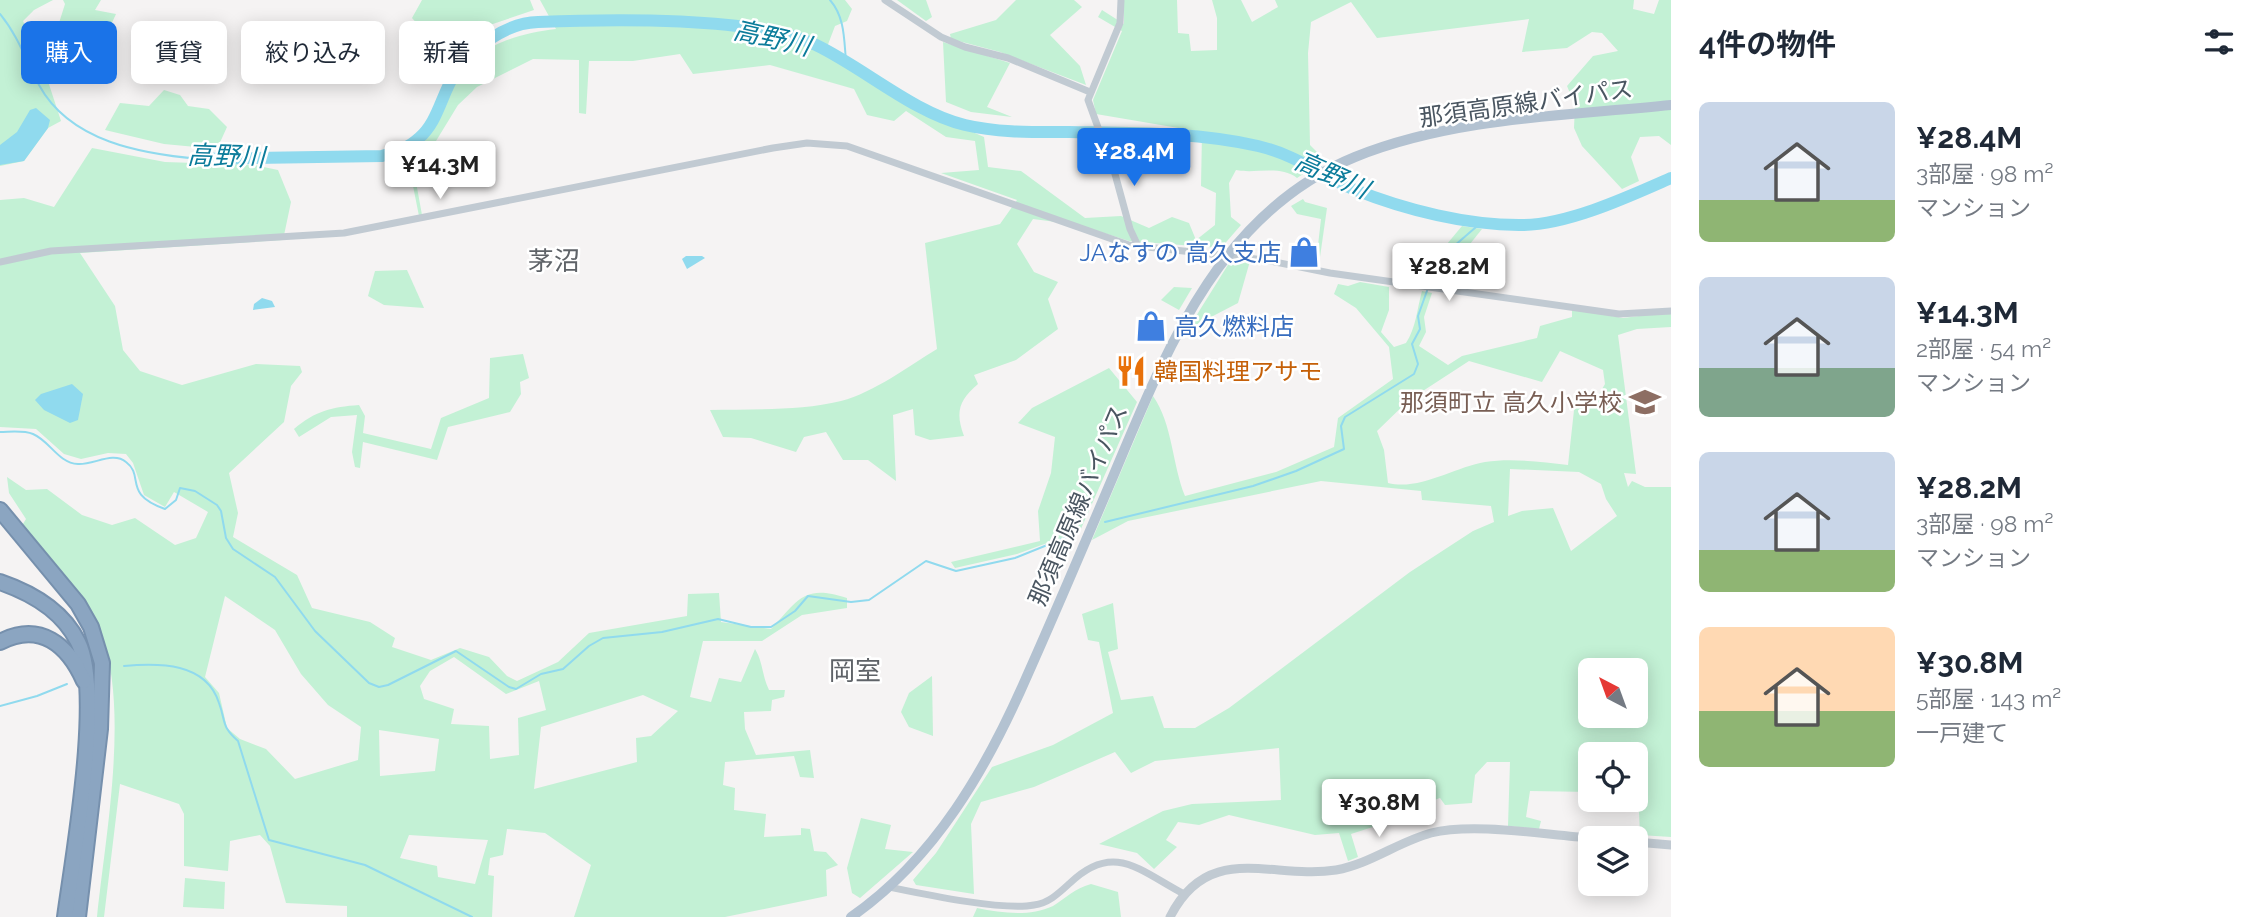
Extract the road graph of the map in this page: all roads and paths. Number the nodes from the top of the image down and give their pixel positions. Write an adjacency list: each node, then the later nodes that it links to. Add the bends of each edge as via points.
1 (885, 0): 3 (street, via 941,37 1008,58)
2 (1121, 0): 3 (street, via 1120,23)
3 (1090, 92): 5 (street, via 1090,110)
4 (1671, 105): 6 (main road, 那須高原線バイパス, via 1447,131 1390,145 1314,178 1274,207)
5 (1139, 246): 6 (street); 7 (street, via 847,146 807,143 344,233 51,251)
6 (1225, 256): 8 (street, via 1619,314); 18 (main road, 那須高原線バイパス, via 1177,333 996,741 942,828)
7 (0, 262)
8 (1671, 311)
9 (0, 510): 14 (highway, via 85,615 102,663)
10 (0, 574): 14 (highway, via 39,591 65,611 89,647)
11 (0, 582): 13 (highway, via 42,601 65,622 85,659)
12 (0, 642): 13 (highway, via 31,634 57,642 71,655)
13 (86, 686): 20 (highway, via 80,797)
14 (101, 690): 21 (highway)
15 (1578, 837): 19 (street, via 1444,830 1341,869 1225,869)
16 (1648, 843): 17 (street)
17 (1671, 845)
18 (889, 887): 19 (street, via 1004,905 1034,905 1106,860 1129,865); 22 (main road, 那須高原線バイパス)
19 (1184, 894): 23 (street)
20 (65, 917)
21 (78, 917)
22 (851, 917)
23 (1170, 917)

